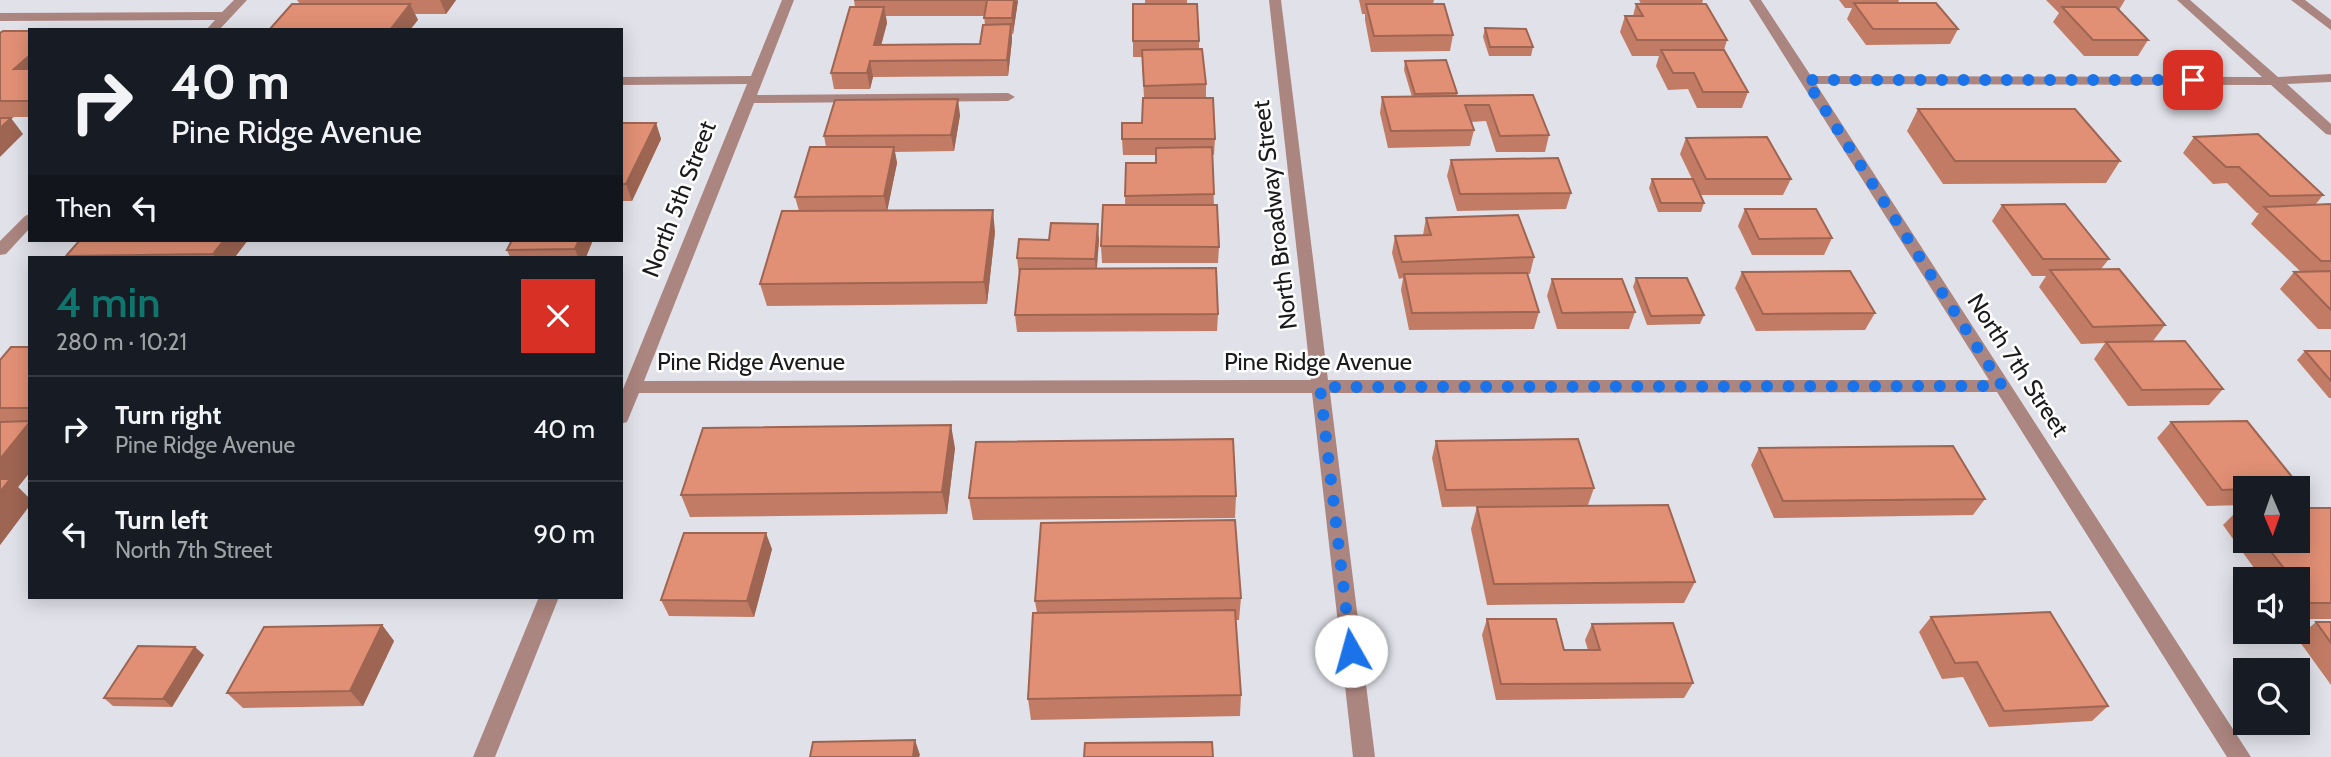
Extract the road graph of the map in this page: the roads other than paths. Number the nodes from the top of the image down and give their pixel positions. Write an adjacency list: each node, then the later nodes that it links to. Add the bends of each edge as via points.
1 (241, 0): 8 (street)
2 (788, 0): 13 (street, North 5th Street)
3 (1275, 0): 24 (street, North Broadway Street)
4 (1755, 0): 14 (street, North 7th Street)
5 (2183, 0): 15 (street)
6 (2301, 3): 7 (street); 10 (street)
7 (2331, 13)
8 (225, 16): 9 (street); 11 (street)
9 (2, 19)
10 (2331, 26)
11 (214, 28)
12 (2331, 78): 15 (street)
13 (754, 80): 16 (street); 18 (street, North 5th Street)
14 (1806, 80): 15 (street); 22 (street, North 7th Street)
15 (2275, 80): 19 (street)
16 (623, 81)
17 (1008, 97): 18 (street)
18 (747, 99): 23 (street, North 5th Street)
19 (2331, 131)
20 (28, 221): 21 (street)
21 (0, 250)
22 (2002, 386): 24 (street, Pine Ridge Avenue); 29 (street, North 7th Street)
23 (634, 387): 24 (street, Pine Ridge Avenue); 25 (street, North 5th Street)
24 (1320, 387): 28 (street, North Broadway Street)
25 (623, 412)
26 (547, 599): 27 (street)
27 (484, 757)
28 (1364, 757)
29 (2240, 757)

